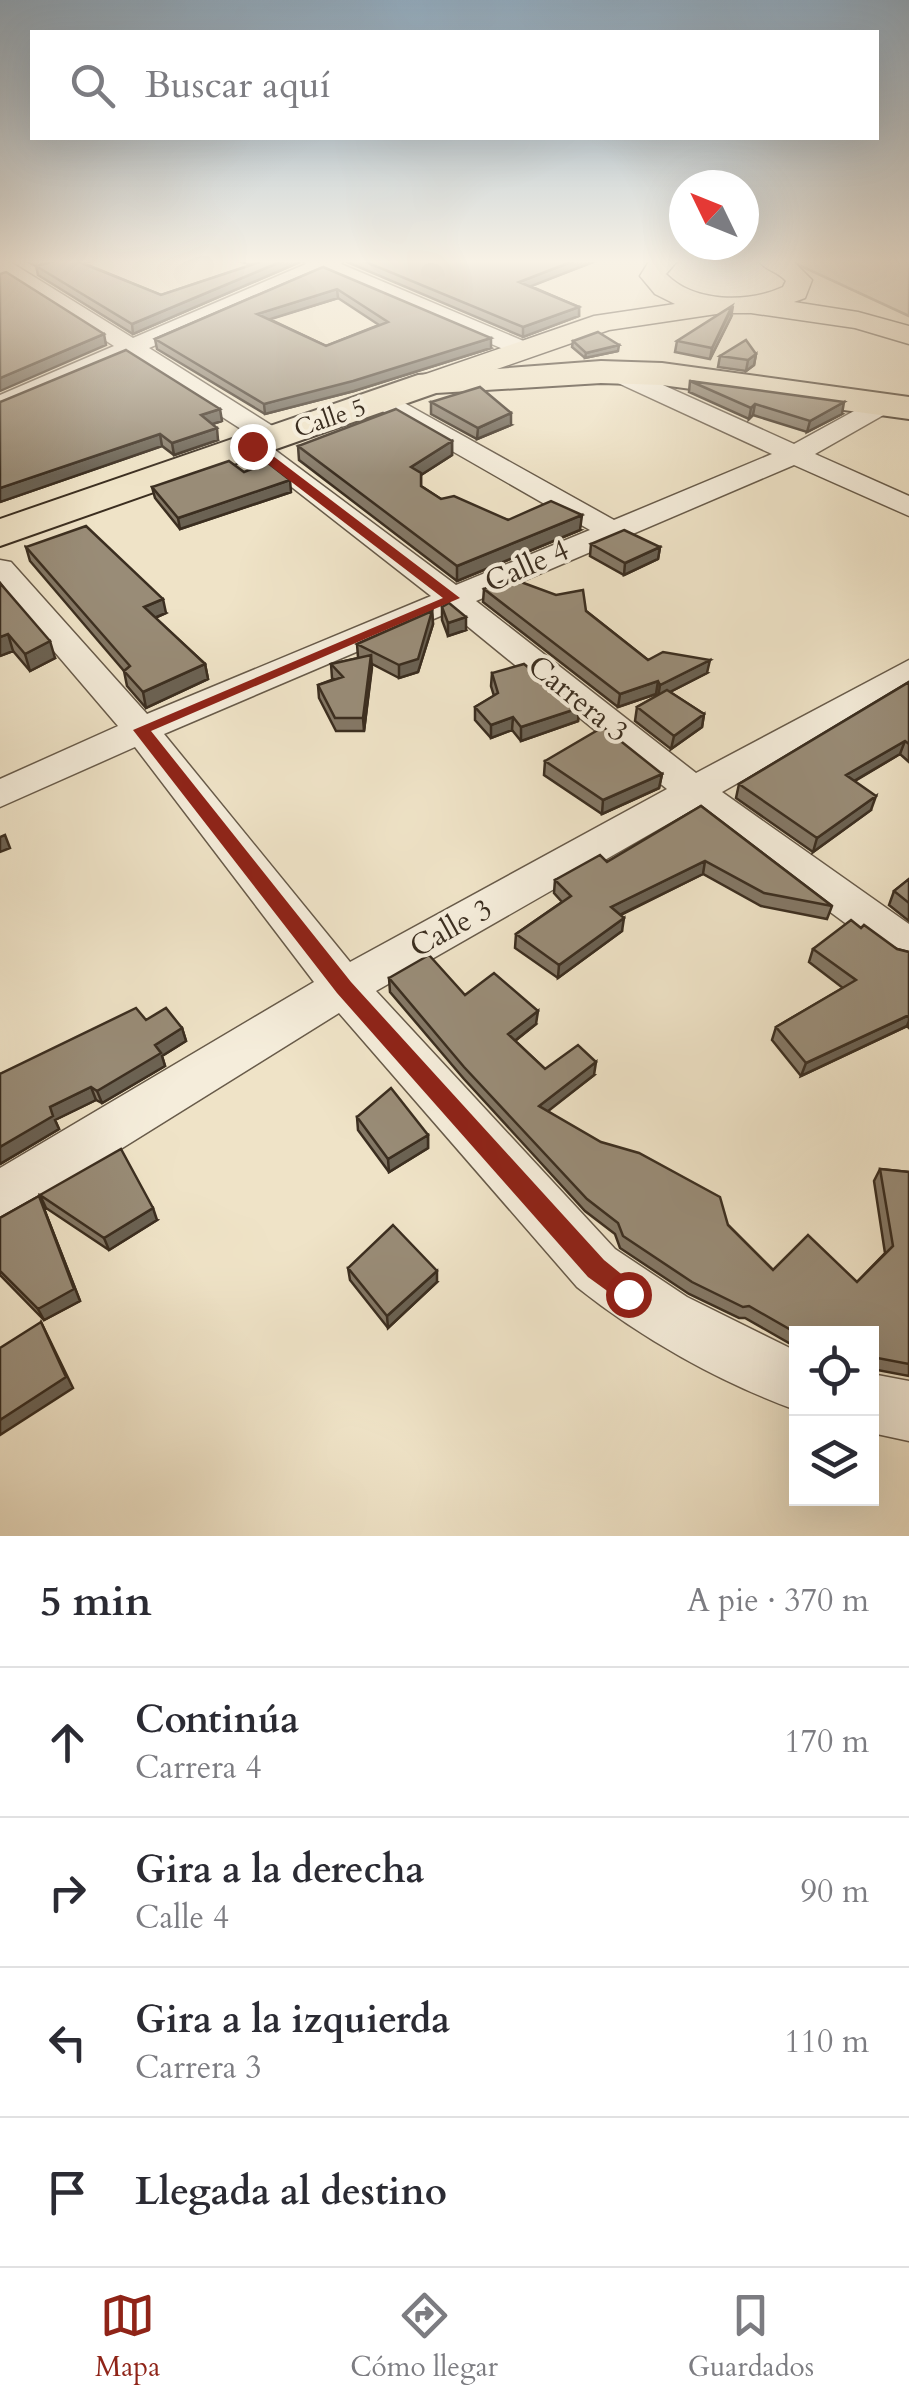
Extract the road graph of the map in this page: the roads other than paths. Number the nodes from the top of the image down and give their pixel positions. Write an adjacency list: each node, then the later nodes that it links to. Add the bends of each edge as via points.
1 (108, 332): 6 (street, Carrera 3)
2 (170, 332): 6 (street)
3 (499, 332): 5 (street)
4 (576, 332): 5 (main road, Calle 5)
5 (534, 346): 7 (highway); 8 (main road, Calle 5)
6 (135, 348): 10 (street); 12 (street, Carrera 3)
7 (607, 372): 8 (highway); 11 (highway, via 710,379); 13 (street)
8 (431, 382): 9 (highway, Calle 5)
9 (381, 400): 12 (highway, Calle 5); 15 (street)
10 (0, 404)
11 (897, 406): 13 (street, Calle 4)
12 (262, 442): 16 (highway, Calle 5); 18 (street, Carrera 3)
13 (794, 455): 14 (street); 15 (street, Calle 4)
14 (909, 507)
15 (611, 530): 18 (street, Calle 4)
16 (0, 534)
17 (0, 570): 20 (street)
18 (453, 598): 20 (street, Calle 4); 21 (street, Carrera 3)
19 (909, 671): 21 (street, Calle 3)
20 (141, 730): 22 (street, Calle 4); 24 (street)
21 (696, 792): 23 (street, Carrera 3); 24 (street, Calle 3)
22 (0, 794)
23 (909, 947)
24 (344, 988): 25 (street, Calle 3); 26 (street, via 596,1268 628,1294)
25 (0, 1196)
26 (789, 1377)
27 (879, 1406): 28 (street)
28 (909, 1412)

